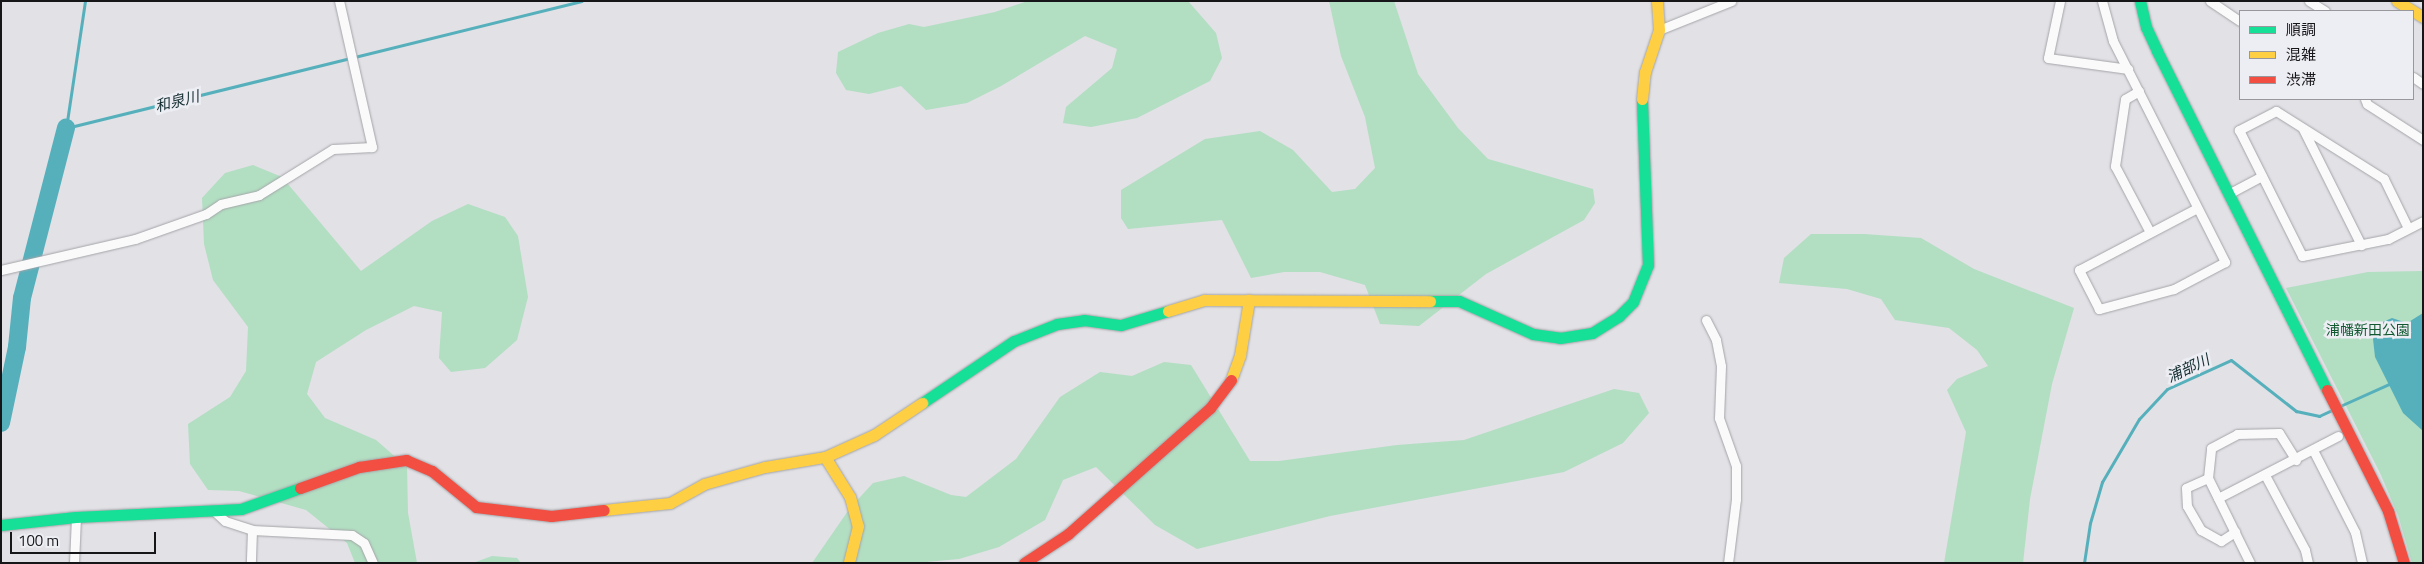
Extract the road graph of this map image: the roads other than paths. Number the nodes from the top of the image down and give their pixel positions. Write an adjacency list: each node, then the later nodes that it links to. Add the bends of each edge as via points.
1 (339, 1): 26 (street, via 372,147 333,149 259,195 221,204 206,214 135,238)
2 (1657, 1): 13 (street)
3 (1731, 1): 13 (street)
4 (2060, 1): 14 (street, via 2048,58)
5 (2102, 1): 14 (street, via 2113,41)
6 (2140, 1): 20 (street, via 2146,27 2157,51)
7 (2210, 1): 12 (street)
8 (2309, 1): 10 (street)
9 (2397, 1): 11 (street)
10 (2323, 10)
11 (2409, 10)
12 (2239, 20)
13 (1659, 30): 27 (street, via 1645,72 1642,102 1648,266 1633,302 1605,326 1574,337 1533,334 1459,301)
14 (2128, 69): 15 (street)
15 (2139, 91): 21 (street); 24 (street, via 2125,99 2115,166)
16 (2365, 100): 18 (street)
17 (2302, 127): 19 (street, via 2276,111 2239,130); 23 (street, via 2384,179); 25 (street)
18 (2423, 140)
19 (2262, 176): 20 (street); 25 (street, via 2302,256)
20 (2230, 193): 50 (street, via 2388,510)
21 (2197, 208): 24 (street); 24 (street, via 2225,262 2174,289 2099,309 2079,270)
22 (2423, 221): 23 (street)
23 (2408, 228): 25 (street, via 2388,239)
24 (2150, 232)
25 (2361, 245)
26 (1, 270)
27 (1249, 300): 31 (street, via 1204,300 1121,325 1084,320 1057,324 1014,341 898,420); 45 (street, via 1233,377 1215,402 1068,534)
28 (1706, 320): 46 (street, via 1716,340 1721,366 1719,418 1736,466 1736,499)
29 (2338, 436): 30 (street)
30 (2314, 452): 32 (street); 49 (street, via 2355,532)
31 (825, 457): 36 (street, via 765,467 704,484 670,502 551,516 476,507 432,471 406,460 359,467 241,509); 44 (street, via 850,497 858,526)
32 (2296, 460): 33 (street); 34 (street, via 2279,433 2237,434 2211,448)
33 (2265, 475): 35 (street); 48 (street, via 2305,550)
34 (2208, 478): 35 (street); 40 (street, via 2186,488 2187,506 2201,530 2221,540)
35 (2218, 498): 40 (street)
36 (214, 511): 37 (street); 39 (street, via 226,521)
37 (76, 517): 38 (street); 41 (street)
38 (1, 525)
39 (252, 530): 42 (street); 43 (street, via 352,535 364,543)
40 (2235, 532): 47 (street)
41 (74, 563)
42 (252, 563)
43 (372, 563)
44 (849, 563)
45 (1024, 563)
46 (1728, 563)
47 (2250, 563)
48 (2308, 563)
49 (2362, 563)
50 (2404, 563)

